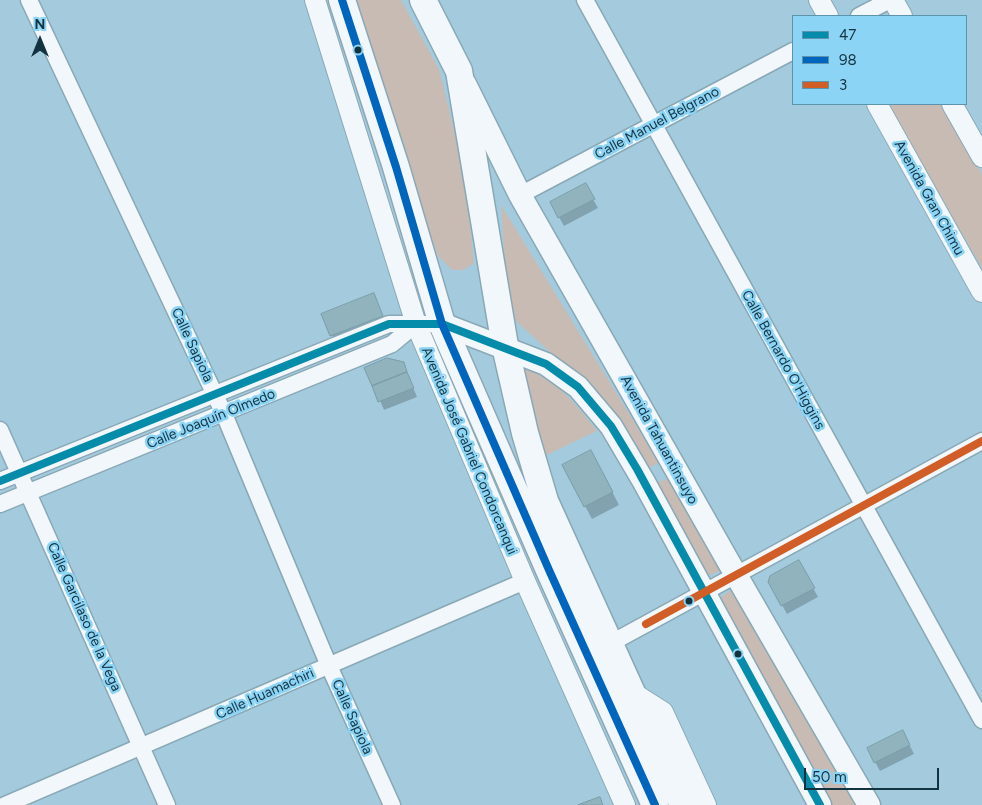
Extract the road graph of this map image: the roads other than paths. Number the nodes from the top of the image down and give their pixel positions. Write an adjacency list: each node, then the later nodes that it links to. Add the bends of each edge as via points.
1 (29, 0): 22 (street, Calle Sapiola)
2 (315, 0): 19 (street, Avenida José Gabriel Condorcanqui)
3 (342, 0): 20 (highway, Avenida José Gabriel Condorcanqui)
4 (423, 0): 12 (highway, Avenida José Gabriel Condorcanqui)
5 (585, 0): 15 (street, Calle Bernardo O'Higgins)
6 (819, 0): 8 (street)
7 (891, 0): 9 (street); 10 (street)
8 (827, 15)
9 (861, 15)
10 (901, 15)
11 (792, 52): 15 (street, Calle Manuel Belgrano)
12 (459, 71): 17 (main road, Avenida Tahuantinsuyo); 21 (highway, Avenida José Gabriel Condorcanqui)
13 (878, 105): 18 (street, Avenida Gran Chimu)
14 (953, 105): 16 (street)
15 (653, 125): 17 (street, Calle Manuel Belgrano); 32 (street, Calle Bernardo O'Higgins)
16 (982, 157)
17 (520, 195): 26 (main road, Avenida Tahuantinsuyo)
18 (982, 292)
19 (416, 324): 20 (street, Calle Joaquín Olmedo); 22 (street, Calle Joaquín Olmedo, via 389,324); 23 (street, Calle Joaquín Olmedo, via 392,344); 34 (street, Avenida José Gabriel Condorcanqui)
20 (442, 324): 21 (main road); 36 (highway, Avenida José Gabriel Condorcanqui)
21 (505, 346): 29 (main road, via 546,364 578,387 611,426); 36 (highway, Avenida José Gabriel Condorcanqui, via 545,501)
22 (216, 395): 23 (street, Calle Sapiola); 27 (street, Calle Joaquín Olmedo)
23 (224, 414): 30 (street, Calle Joaquín Olmedo); 37 (street, Calle Sapiola)
24 (0, 430): 27 (street, Calle Garcilaso de la Vega)
25 (982, 441): 32 (street)
26 (674, 467): 29 (main road); 33 (main road, Avenida Tahuantinsuyo)
27 (20, 473): 28 (street, Calle Joaquín Olmedo); 30 (street, Calle Garcilaso de la Vega)
28 (0, 481)
29 (644, 482): 35 (main road)
30 (28, 493): 31 (street, Calle Joaquín Olmedo); 40 (street, Calle Garcilaso de la Vega)
31 (0, 504)
32 (864, 507): 33 (street); 39 (street, Calle Bernardo O'Higgins)
33 (736, 575): 35 (street); 49 (main road, Avenida Tahuantinsuyo)
34 (525, 581): 37 (street, Calle Huamachiri); 44 (street, Avenida José Gabriel Condorcanqui)
35 (704, 593): 36 (street); 48 (main road)
36 (598, 650): 38 (highway, Avenida José Gabriel Condorcanqui); 45 (highway, Avenida José Gabriel Condorcanqui)
37 (329, 666): 40 (street, Calle Huamachiri); 43 (street, Calle Sapiola)
38 (630, 691): 46 (highway, Avenida José Gabriel Condorcanqui); 47 (street, via 663,712)
39 (982, 720)
40 (142, 748): 41 (street, Calle Huamachiri); 42 (street, Calle Garcilaso de la Vega)
41 (5, 805)
42 (167, 805)
43 (392, 805)
44 (625, 805)
45 (655, 805)
46 (682, 805)
47 (706, 805)
48 (820, 805)
49 (869, 805)

